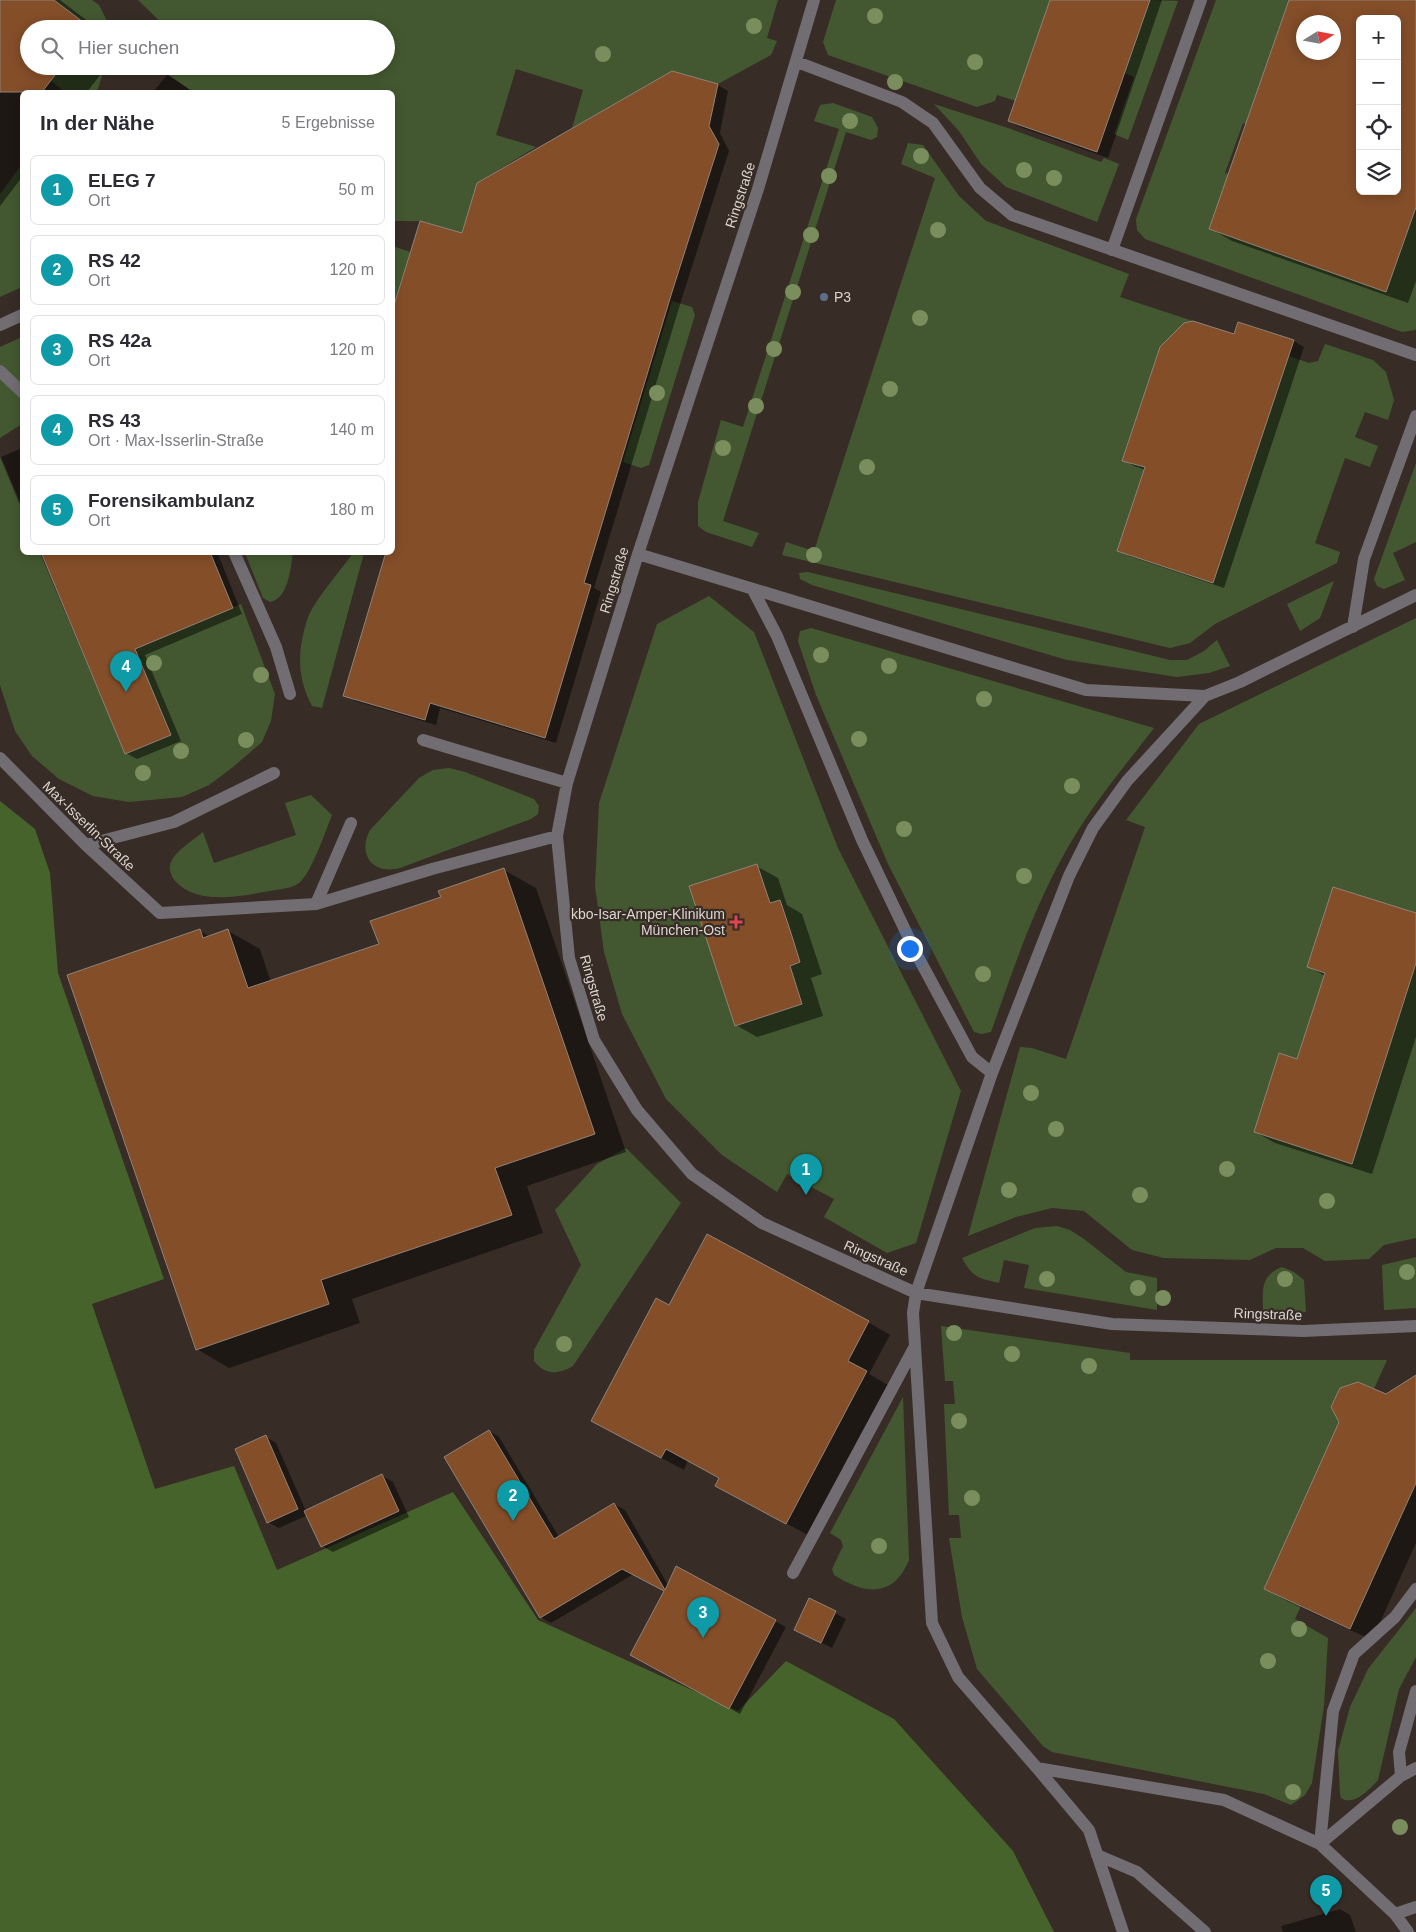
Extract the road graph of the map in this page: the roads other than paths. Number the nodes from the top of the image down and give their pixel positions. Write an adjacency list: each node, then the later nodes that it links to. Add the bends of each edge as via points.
1 (814, 0): 3 (street, Ringstraße)
2 (1201, 0): 4 (street)
3 (797, 62): 4 (street, via 902,102 933,123 980,188 1012,215); 11 (street, Ringstraße)
4 (1112, 250): 7 (street)
5 (20, 316): 6 (street)
6 (0, 325)
7 (1416, 355)
8 (0, 371): 9 (street)
9 (20, 390)
10 (1416, 416): 15 (street, via 1364,559)
11 (638, 554): 13 (street); 21 (street, Ringstraße)
12 (235, 555): 16 (street, via 276,647)
13 (754, 590): 17 (street, via 1086,690); 26 (street, via 777,636 862,840 917,955 972,1056)
14 (1416, 595): 15 (street)
15 (1353, 627): 17 (street)
16 (290, 694)
17 (1205, 696): 26 (street, via 1126,782 1093,828 1069,876)
18 (423, 740): 21 (street)
19 (0, 758): 24 (street, Max-Isserlin-Straße)
20 (274, 772): 24 (street, via 174,822)
21 (567, 783): 23 (street, Ringstraße)
22 (351, 823): 25 (street)
23 (557, 836): 25 (street); 27 (street, Ringstraße, via 569,958 594,1040 637,1110 692,1174 762,1223)
24 (86, 845): 25 (street, Max-Isserlin-Straße, via 160,914)
25 (316, 904)
26 (992, 1073): 27 (street)
27 (916, 1293): 28 (street, Ringstraße, via 1112,1324 1303,1331); 29 (street)
28 (1416, 1326)
29 (915, 1346): 30 (street); 33 (street, via 932,1623 958,1677)
30 (793, 1573)
31 (1416, 1589): 36 (street, via 1395,1618 1354,1654 1333,1712)
32 (1416, 1691): 35 (street, via 1399,1752)
33 (1037, 1768): 36 (street, via 1224,1800); 37 (street, via 1089,1830)
34 (1416, 1768): 35 (street)
35 (1401, 1776): 36 (street)
36 (1320, 1844): 39 (street)
37 (1097, 1855): 40 (street); 41 (street, via 1137,1872)
38 (1416, 1907): 39 (street)
39 (1395, 1914): 42 (street)
40 (1123, 1932)
41 (1205, 1932)
42 (1408, 1932)

